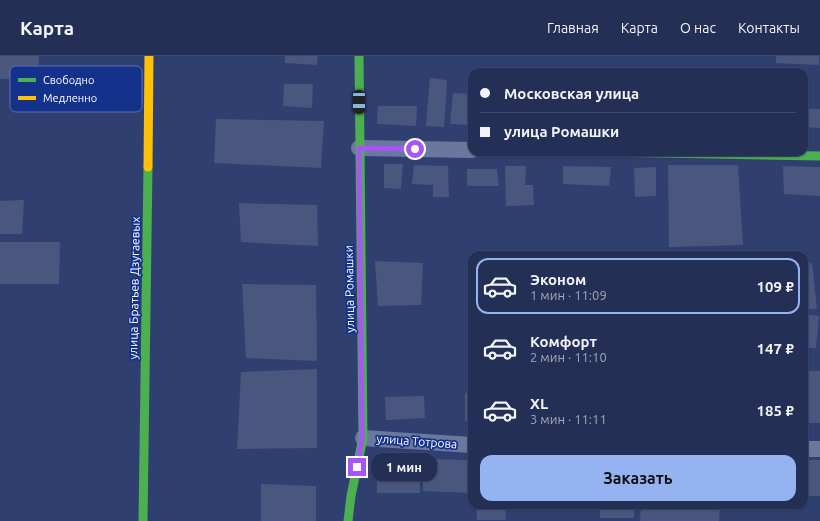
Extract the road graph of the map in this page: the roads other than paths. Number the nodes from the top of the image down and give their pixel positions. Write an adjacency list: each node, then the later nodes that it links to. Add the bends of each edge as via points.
1 (149, 56): 11 (street, улица Братьев Дзугаевых)
2 (358, 56): 3 (street, улица Ромашки)
3 (359, 148): 4 (street); 7 (street, улица Ромашки)
4 (468, 150)
5 (808, 156): 6 (street)
6 (820, 156)
7 (362, 438): 8 (street, улица Тотрова); 12 (street, улица Ромашки)
8 (468, 445)
9 (808, 449): 10 (street)
10 (820, 449)
11 (143, 521)
12 (348, 521)

